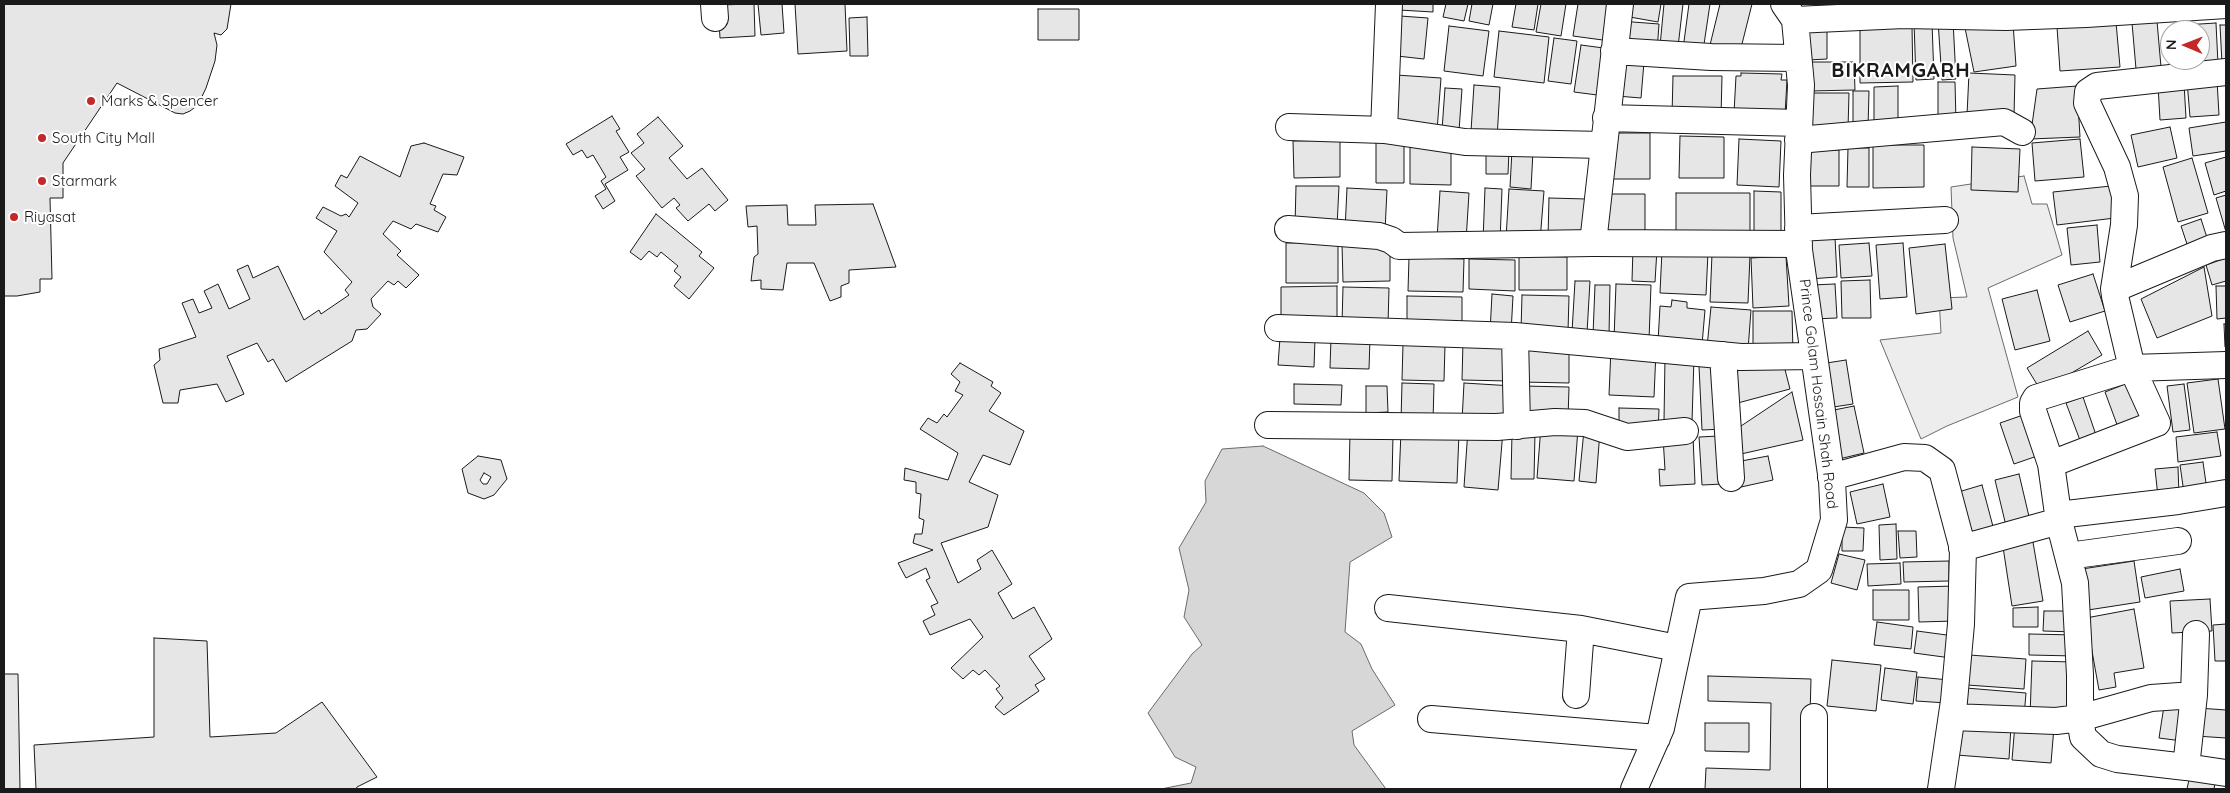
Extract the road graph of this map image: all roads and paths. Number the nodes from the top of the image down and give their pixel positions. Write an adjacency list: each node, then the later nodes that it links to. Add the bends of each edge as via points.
1 (1389, 4): 11 (street)
2 (1620, 4): 6 (street)
3 (2226, 5): 4 (street)
4 (2084, 9): 5 (street, via 2006,17)
5 (1789, 12): 7 (street, Prince Golam Hossain Shah Road)
6 (1614, 51): 7 (street); 9 (street)
7 (1798, 58): 12 (street, Prince Golam Hossain Shah Road, via 1801,85)
8 (2226, 72): 20 (street, via 2097,86 2088,92 2087,103 2117,167 2125,196)
9 (1606, 118): 12 (street); 14 (street)
10 (1289, 127): 11 (street)
11 (1384, 130): 14 (street, via 1465,142)
12 (1799, 132): 13 (street, via 2004,122); 17 (street, Prince Golam Hossain Shah Road, via 1796,175)
13 (2022, 132)
14 (1603, 145): 18 (street)
15 (1946, 220): 17 (street)
16 (1288, 229): 18 (street, via 1379,236 1399,246)
17 (1799, 236): 18 (street); 24 (street, Prince Golam Hossain Shah Road)
18 (1593, 243)
19 (2226, 245): 20 (street)
20 (2114, 289): 26 (street)
21 (1278, 328): 22 (street)
22 (1515, 336): 23 (street); 28 (street)
23 (1723, 355): 24 (street, via 1756,358); 32 (street)
24 (1814, 356): 31 (street, Prince Golam Hossain Shah Road)
25 (2226, 365): 26 (street)
26 (2132, 368): 30 (street, via 2036,398 2033,411); 30 (street, via 2157,423)
27 (1268, 426): 28 (street)
28 (1517, 426): 29 (street, via 1585,423 1627,437)
29 (1685, 431)
30 (2051, 464): 34 (street)
31 (1831, 476): 36 (street, via 1904,457 1926,458 1942,470); 41 (street, Prince Golam Hossain Shah Road, via 1834,520 1819,570 1798,584 1764,591 1689,597)
32 (1732, 478)
33 (2226, 493): 34 (street)
34 (2058, 518): 36 (street); 37 (street)
35 (2178, 541): 37 (street)
36 (1962, 548): 45 (street, via 1961,624)
37 (2068, 556): 46 (street, via 2075,584)
38 (1388, 608): 39 (street)
39 (1582, 629): 41 (street); 43 (street)
40 (2196, 634): 42 (street)
41 (1677, 648): 48 (street, Prince Golam Hossain Shah Road)
42 (2194, 695): 46 (street, via 2151,698); 49 (street)
43 (1576, 696)
44 (1814, 717): 52 (street)
45 (1952, 718): 46 (street, via 2056,721); 53 (street)
46 (2080, 718): 49 (street, via 2083,737 2101,754 2117,759)
47 (1431, 719): 48 (street)
48 (1657, 738): 51 (street, Prince Golam Hossain Shah Road)
49 (2186, 767): 50 (street)
50 (2226, 773)
51 (1634, 789)
52 (1814, 789)
53 (1941, 789)

